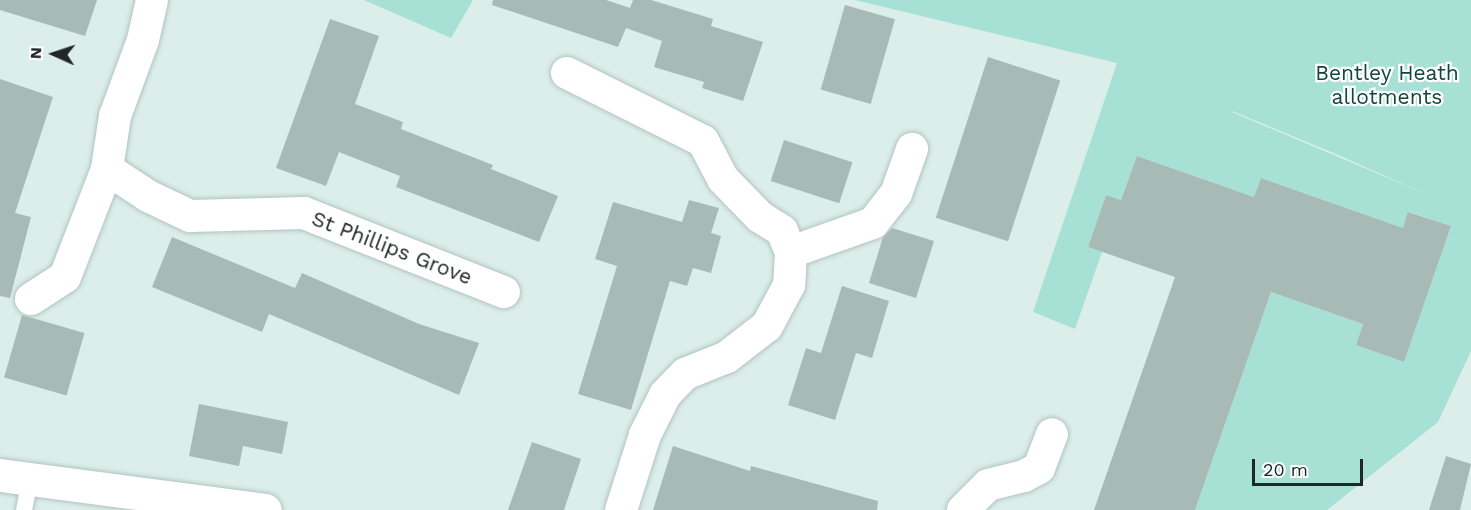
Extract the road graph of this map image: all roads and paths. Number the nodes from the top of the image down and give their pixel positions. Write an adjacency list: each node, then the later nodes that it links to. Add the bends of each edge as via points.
1 (152, 0): 4 (street, via 143,40 115,116)
2 (567, 73): 5 (street, via 703,141 723,179 760,217 782,231)
3 (912, 149): 5 (street, via 896,194 873,223)
4 (107, 169): 6 (street, St Phillips Grove, via 148,196 190,216 304,213); 7 (street, via 65,277)
5 (791, 252): 13 (street, via 789,285 767,326 727,357 685,374 665,395 645,435)
6 (504, 292)
7 (31, 299)
8 (1052, 434): 14 (street, via 1039,468 988,485)
9 (15, 476): 10 (street); 11 (lane)
10 (174, 503): 12 (street)
11 (24, 510)
12 (265, 510)
13 (621, 510)
14 (963, 510)

